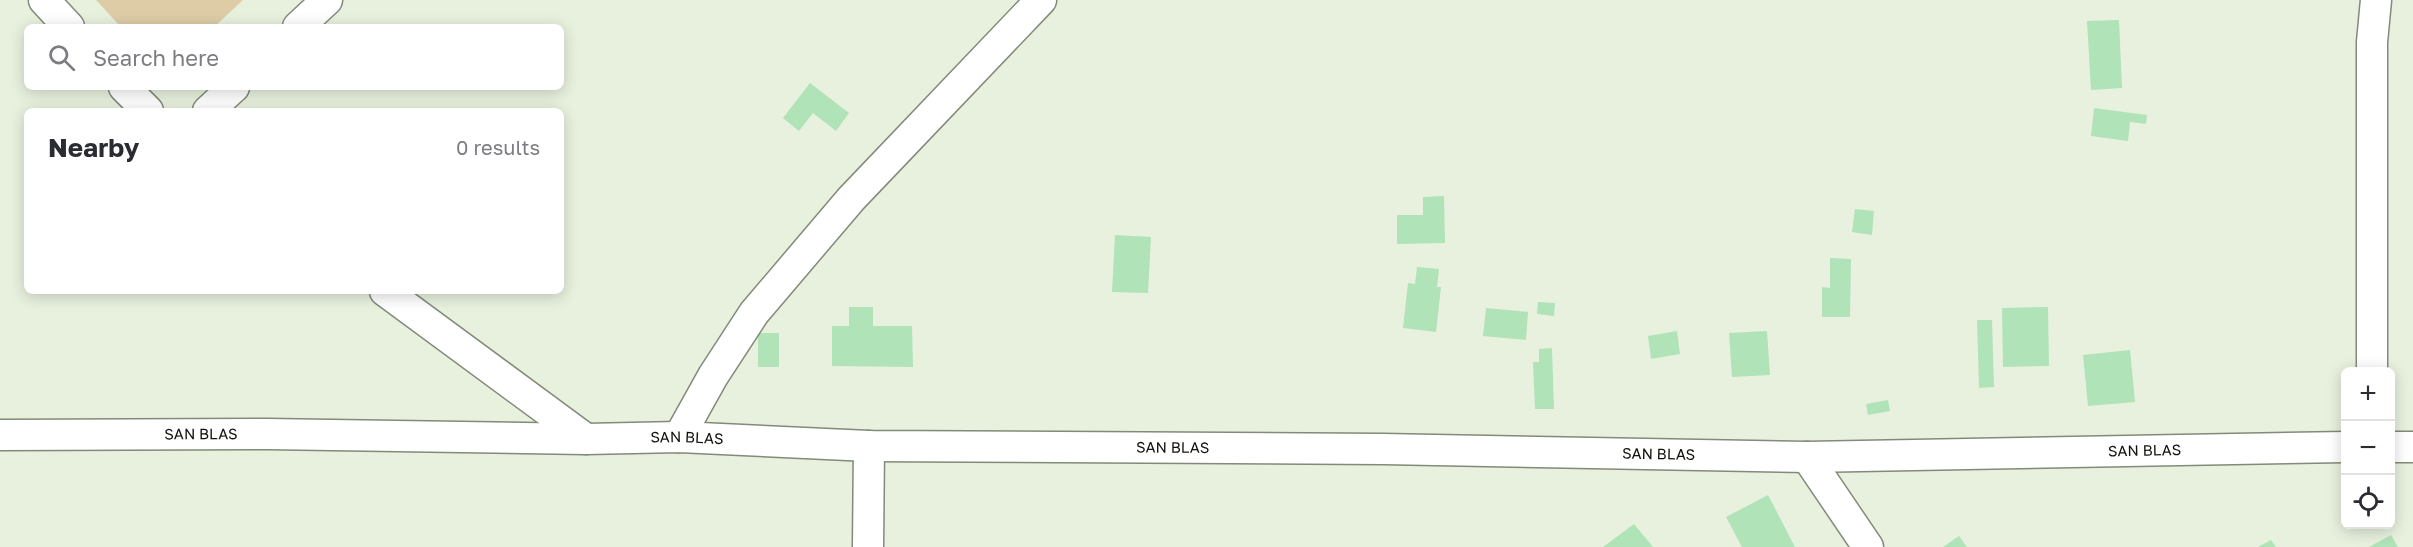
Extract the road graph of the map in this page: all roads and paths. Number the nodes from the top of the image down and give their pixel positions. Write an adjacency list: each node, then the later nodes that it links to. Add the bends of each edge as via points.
1 (44, 0): 5 (street)
2 (327, 0): 6 (street)
3 (1041, 0): 14 (street, via 851,199 754,313)
4 (2376, 0): 12 (street, via 2372,54)
5 (66, 24)
6 (301, 24)
7 (127, 90): 9 (street)
8 (231, 90): 10 (street)
9 (145, 108)
10 (211, 108)
11 (389, 294): 15 (street)
12 (2372, 367)
13 (0, 435): 15 (street, SAN BLAS)
14 (679, 437): 15 (street, SAN BLAS); 16 (street, SAN BLAS)
15 (586, 439)
16 (869, 446): 20 (street, SAN BLAS); 21 (street)
17 (2341, 447): 20 (street, SAN BLAS)
18 (2395, 447): 19 (street)
19 (2413, 447)
20 (1807, 457): 22 (street)
21 (868, 547)
22 (1868, 547)

